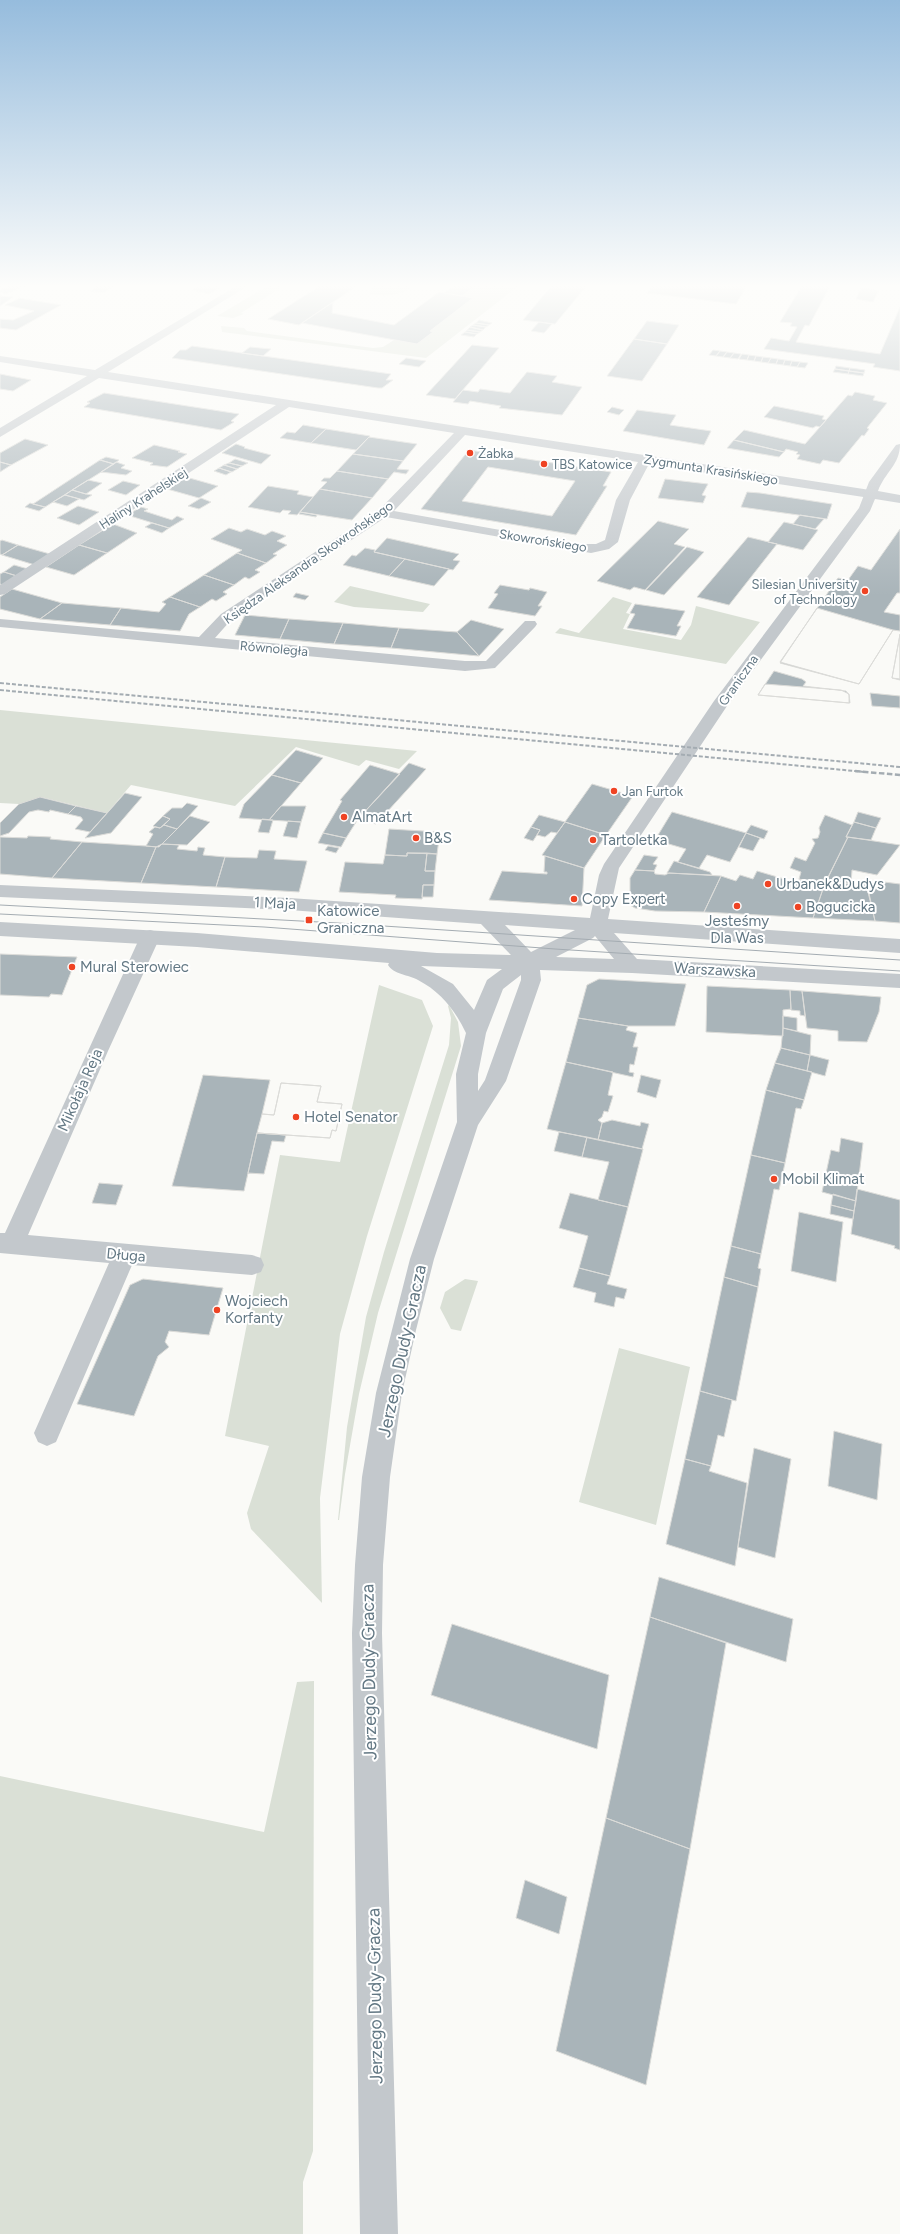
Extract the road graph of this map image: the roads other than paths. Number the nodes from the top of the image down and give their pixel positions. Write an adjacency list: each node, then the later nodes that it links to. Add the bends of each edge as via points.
1 (72, 388): 5 (street)
2 (181, 388): 3 (street, Zygmunta Krasińskiego)
3 (286, 404): 4 (street, Zygmunta Krasińskiego); 11 (street, Haliny Krahelskiej)
4 (462, 431): 7 (street, Zygmunta Krasińskiego); 10 (street, Księdza Aleksandra Skowrońskiego, via 410,488)
5 (0, 433)
6 (900, 448): 8 (street, Graniczna, via 875,482)
7 (646, 459): 8 (street, Zygmunta Krasińskiego); 10 (street, Skowrońskiego, via 622,500 611,543 606,546 578,548)
8 (870, 494): 9 (street, Zygmunta Krasińskiego); 17 (street, Graniczna, via 865,508 720,704 610,868 603,911)
9 (900, 499)
10 (384, 512): 14 (street, Księdza Aleksandra Skowrońskiego, via 226,617)
11 (0, 591)
12 (0, 623): 14 (street, Równoległa)
13 (530, 624): 14 (street, Równoległa, via 490,665 465,666)
14 (203, 642)
15 (0, 891): 16 (street, 1 Maja, via 289,904)
16 (487, 918): 17 (street, 1 Maja); 22 (street)
17 (597, 924): 20 (street); 22 (street, via 586,933); 23 (street)
18 (0, 929): 19 (street)
19 (150, 937): 21 (street); 27 (street, Mikołaja Reja)
20 (900, 946)
21 (356, 953): 22 (street, via 437,960); 25 (street, via 411,969 438,981 467,1012)
22 (530, 963): 23 (street, Warszawska); 25 (street, Jerzego Dudy-Gracza, via 515,969 494,985); 26 (street, Jerzego Dudy-Gracza, via 531,980 500,1070 486,1097)
23 (632, 966): 24 (street, Warszawska)
24 (900, 981)
25 (476, 1033): 26 (street, Jerzego Dudy-Gracza, via 467,1074)
26 (468, 1122): 31 (street, Jerzego Dudy-Gracza, via 422,1259 389,1393 376,1477 369,1565 368,1641)
27 (6, 1244): 28 (street, Długa)
28 (124, 1255): 29 (street, Długa); 30 (street)
29 (252, 1265)
30 (47, 1433)
31 (379, 2234)

